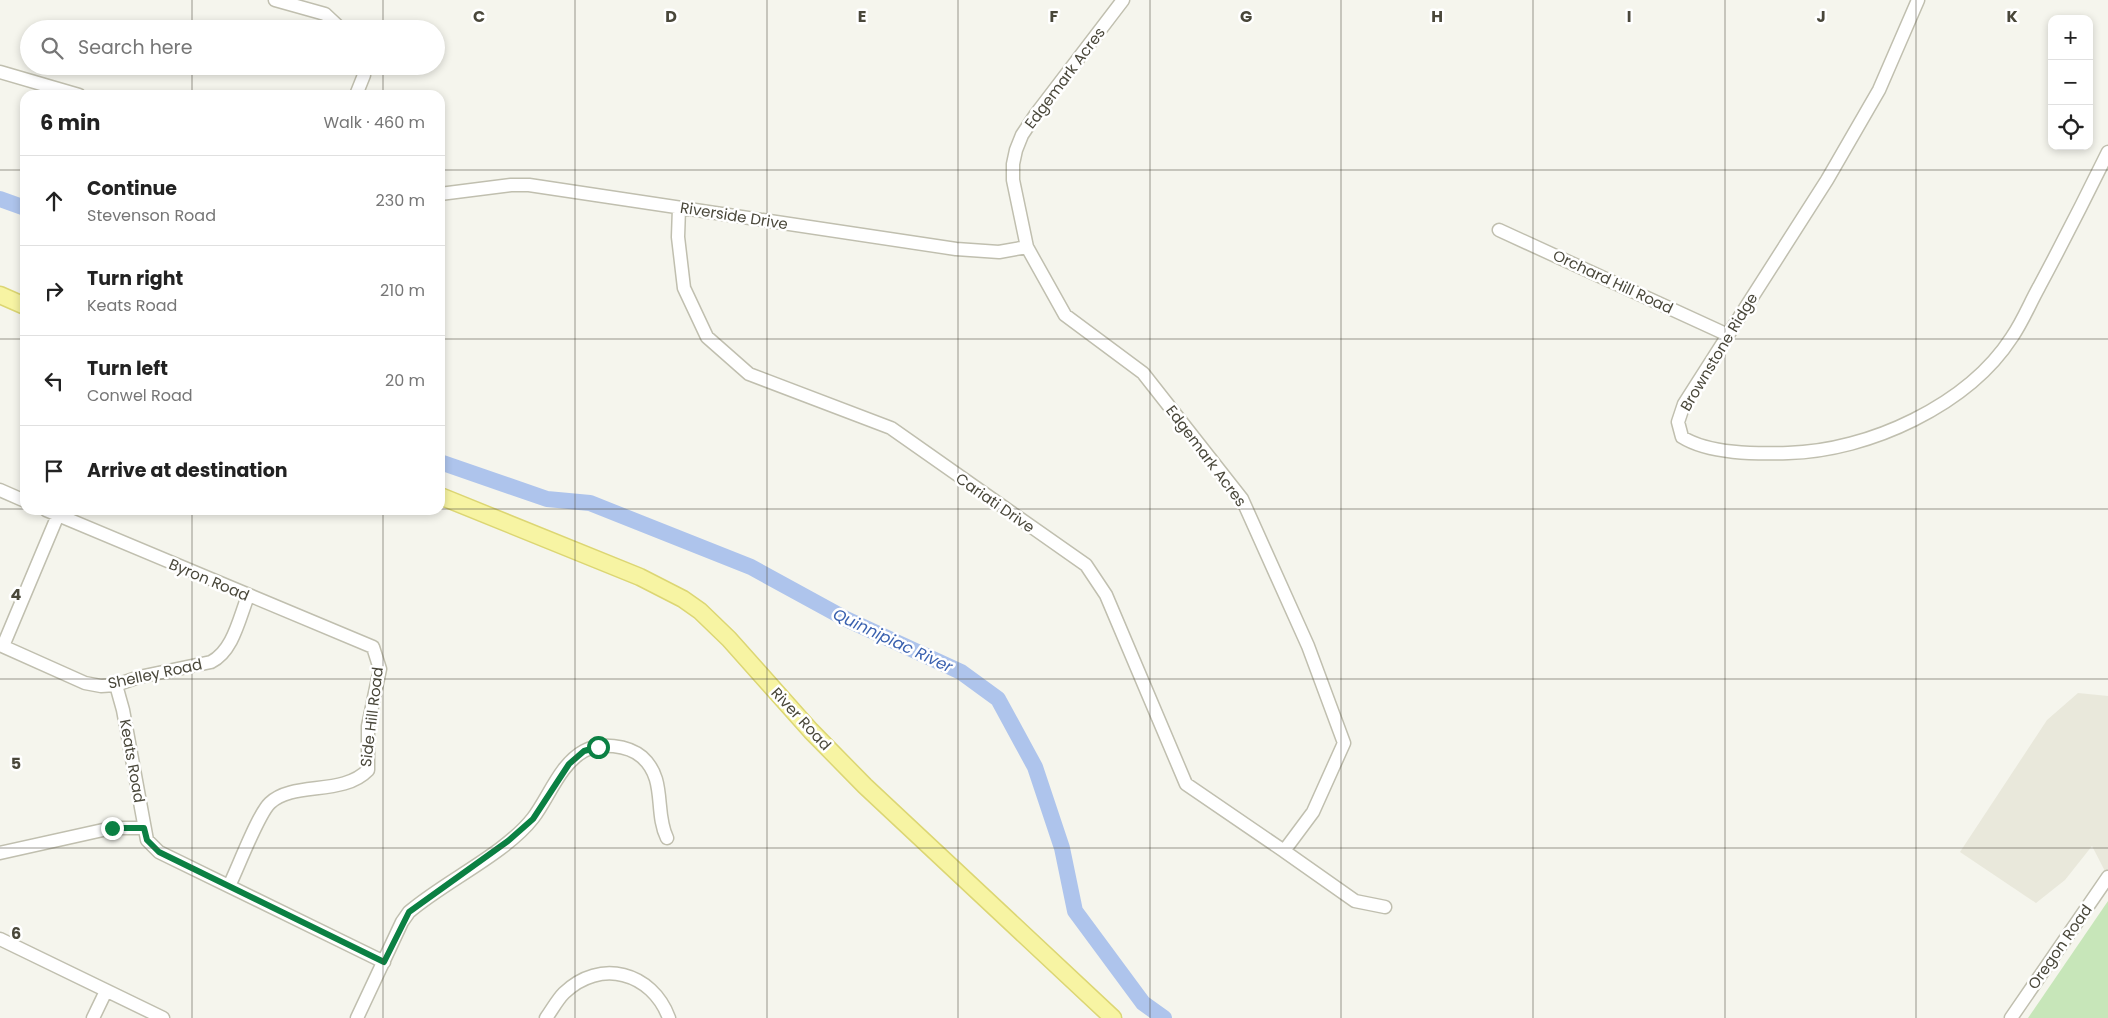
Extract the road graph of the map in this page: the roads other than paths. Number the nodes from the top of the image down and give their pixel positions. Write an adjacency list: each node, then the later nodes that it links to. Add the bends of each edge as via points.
1 (274, 0): 4 (street, via 325,14)
2 (1123, 0): 13 (street, Edgemark Acres, via 1036,114 1016,150 1013,180)
3 (1918, 0): 16 (street, Brownstone Ridge, via 1874,98 1827,180)
4 (331, 20)
5 (0, 72): 7 (street)
6 (364, 75): 8 (street)
7 (62, 90)
8 (358, 90)
9 (2108, 152): 16 (street, Brownstone Ridge, via 2012,337 1984,370 1946,402 1907,423 1858,442 1810,452 1761,454 1696,446 1682,437 1678,422 1684,404)
10 (445, 193): 11 (street, Riverside Drive, via 529,185)
11 (679, 208): 13 (street, Riverside Drive, via 956,249 999,252); 27 (street, Cariati Drive, via 678,237 684,288 707,337 749,374 891,428 1086,565 1106,595 1186,784)
12 (1499, 230): 16 (street, Orchard Hill Road)
13 (1027, 247): 27 (street, Edgemark Acres, via 1065,315 1143,373 1242,499 1308,646 1344,743 1313,812)
14 (0, 295): 15 (main road)
15 (20, 304)
16 (1728, 335)
17 (0, 490): 19 (street)
18 (445, 498): 40 (main road, River Road, via 640,577 700,611 730,639 811,732 865,786)
19 (20, 499)
20 (58, 515): 21 (street, Byron Road); 22 (street)
21 (248, 596): 23 (street, Byron Road); 24 (street, Shelley Road, via 228,648 221,657 211,662 139,676)
22 (2, 646): 24 (street, Shelley Road, via 86,683)
23 (373, 647): 30 (street, Side Hill Road, via 380,669 368,726 368,770 360,779 286,795 270,803)
24 (116, 685): 25 (street, Keats Road)
25 (144, 828): 28 (street, via 112,828); 30 (street, Keats Road, via 147,840 159,852)
26 (667, 838): 33 (street, via 659,818 658,782 642,757 614,747 584,751 569,764 533,819 409,912)
27 (1284, 851): 31 (street, via 1355,902)
28 (0, 853)
29 (2108, 877): 41 (street, Oregon Road)
30 (229, 886): 33 (street, Keats Road)
31 (1385, 907)
32 (0, 939): 34 (street)
33 (384, 962): 37 (street)
34 (106, 991): 35 (street); 36 (street)
35 (93, 1018)
36 (163, 1018)
37 (357, 1018)
38 (546, 1018): 39 (street, via 574,985 602,974 633,977 646,985 658,996)
39 (669, 1018)
40 (1113, 1018)
41 (2011, 1018)

